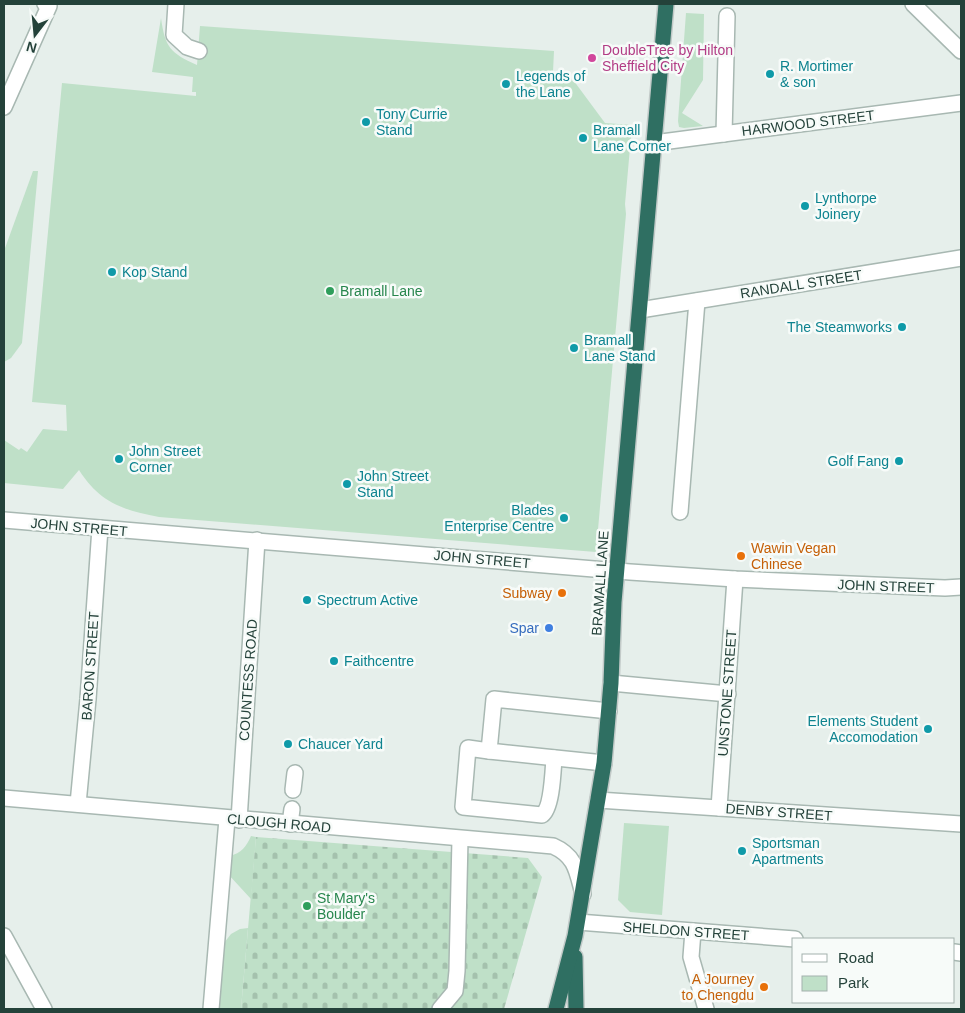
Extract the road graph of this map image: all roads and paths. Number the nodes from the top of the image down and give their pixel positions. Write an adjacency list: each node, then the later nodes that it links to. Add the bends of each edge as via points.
1 (45, 4): 9 (street, via 49,6)
2 (176, 4): 7 (street, via 174,35 187,47)
3 (666, 4): 11 (highway, BRAMALL LANE)
4 (914, 4): 6 (street)
5 (727, 16): 10 (street)
6 (961, 50)
7 (198, 51)
8 (961, 103): 10 (street, HARWOOD STREET)
9 (4, 107)
10 (724, 134): 11 (street, HARWOOD STREET)
11 (654, 143): 14 (highway, BRAMALL LANE)
12 (961, 258): 13 (street, RANDALL STREET)
13 (697, 301): 14 (street, RANDALL STREET); 15 (street)
14 (640, 310): 19 (highway, BRAMALL LANE)
15 (680, 512)
16 (4, 520): 17 (street, JOHN STREET)
17 (100, 528): 18 (street, JOHN STREET); 32 (street, BARON STREET)
18 (257, 540): 19 (street, JOHN STREET); 34 (street, COUNTESS ROAD)
19 (617, 571): 20 (street, JOHN STREET); 22 (highway, BRAMALL LANE)
20 (735, 579): 21 (street, JOHN STREET); 23 (street, UNSTONE STREET)
21 (961, 587)
22 (611, 682): 23 (street); 24 (highway, BRAMALL LANE)
23 (728, 694): 33 (street, UNSTONE STREET)
24 (609, 711): 25 (street, via 494,699); 27 (highway, BRAMALL LANE)
25 (489, 751): 26 (street); 26 (street, via 468,748 462,807 542,815 548,806)
26 (554, 758): 27 (street)
27 (604, 763): 31 (highway, BRAMALL LANE)
28 (295, 773): 29 (street)
29 (293, 790)
30 (4, 798): 32 (street, CLOUGH ROAD)
31 (598, 800): 33 (street, DENBY STREET); 38 (highway, BRAMALL LANE)
32 (78, 804): 34 (street, CLOUGH ROAD)
33 (719, 808): 35 (street, DENBY STREET)
34 (233, 819): 36 (street, CLOUGH ROAD, via 291,816); 44 (street, COUNTESS ROAD)
35 (961, 824)
36 (460, 839): 37 (street, CLOUGH ROAD); 45 (street, via 457,971 454,991)
37 (554, 846): 38 (street, BRAMALL LANE, via 571,858)
38 (583, 894): 39 (highway, BRAMALL LANE)
39 (576, 929): 40 (street, SHELDON STREET); 46 (highway, BRAMALL LANE); 47 (highway, BRAMALL LANE)
40 (693, 931): 42 (street, SHELDON STREET); 48 (street, via 692,957)
41 (4, 936): 43 (street)
42 (792, 939)
43 (44, 1009)
44 (211, 1009)
45 (440, 1009)
46 (556, 1009)
47 (576, 1009)
48 (706, 1009)

